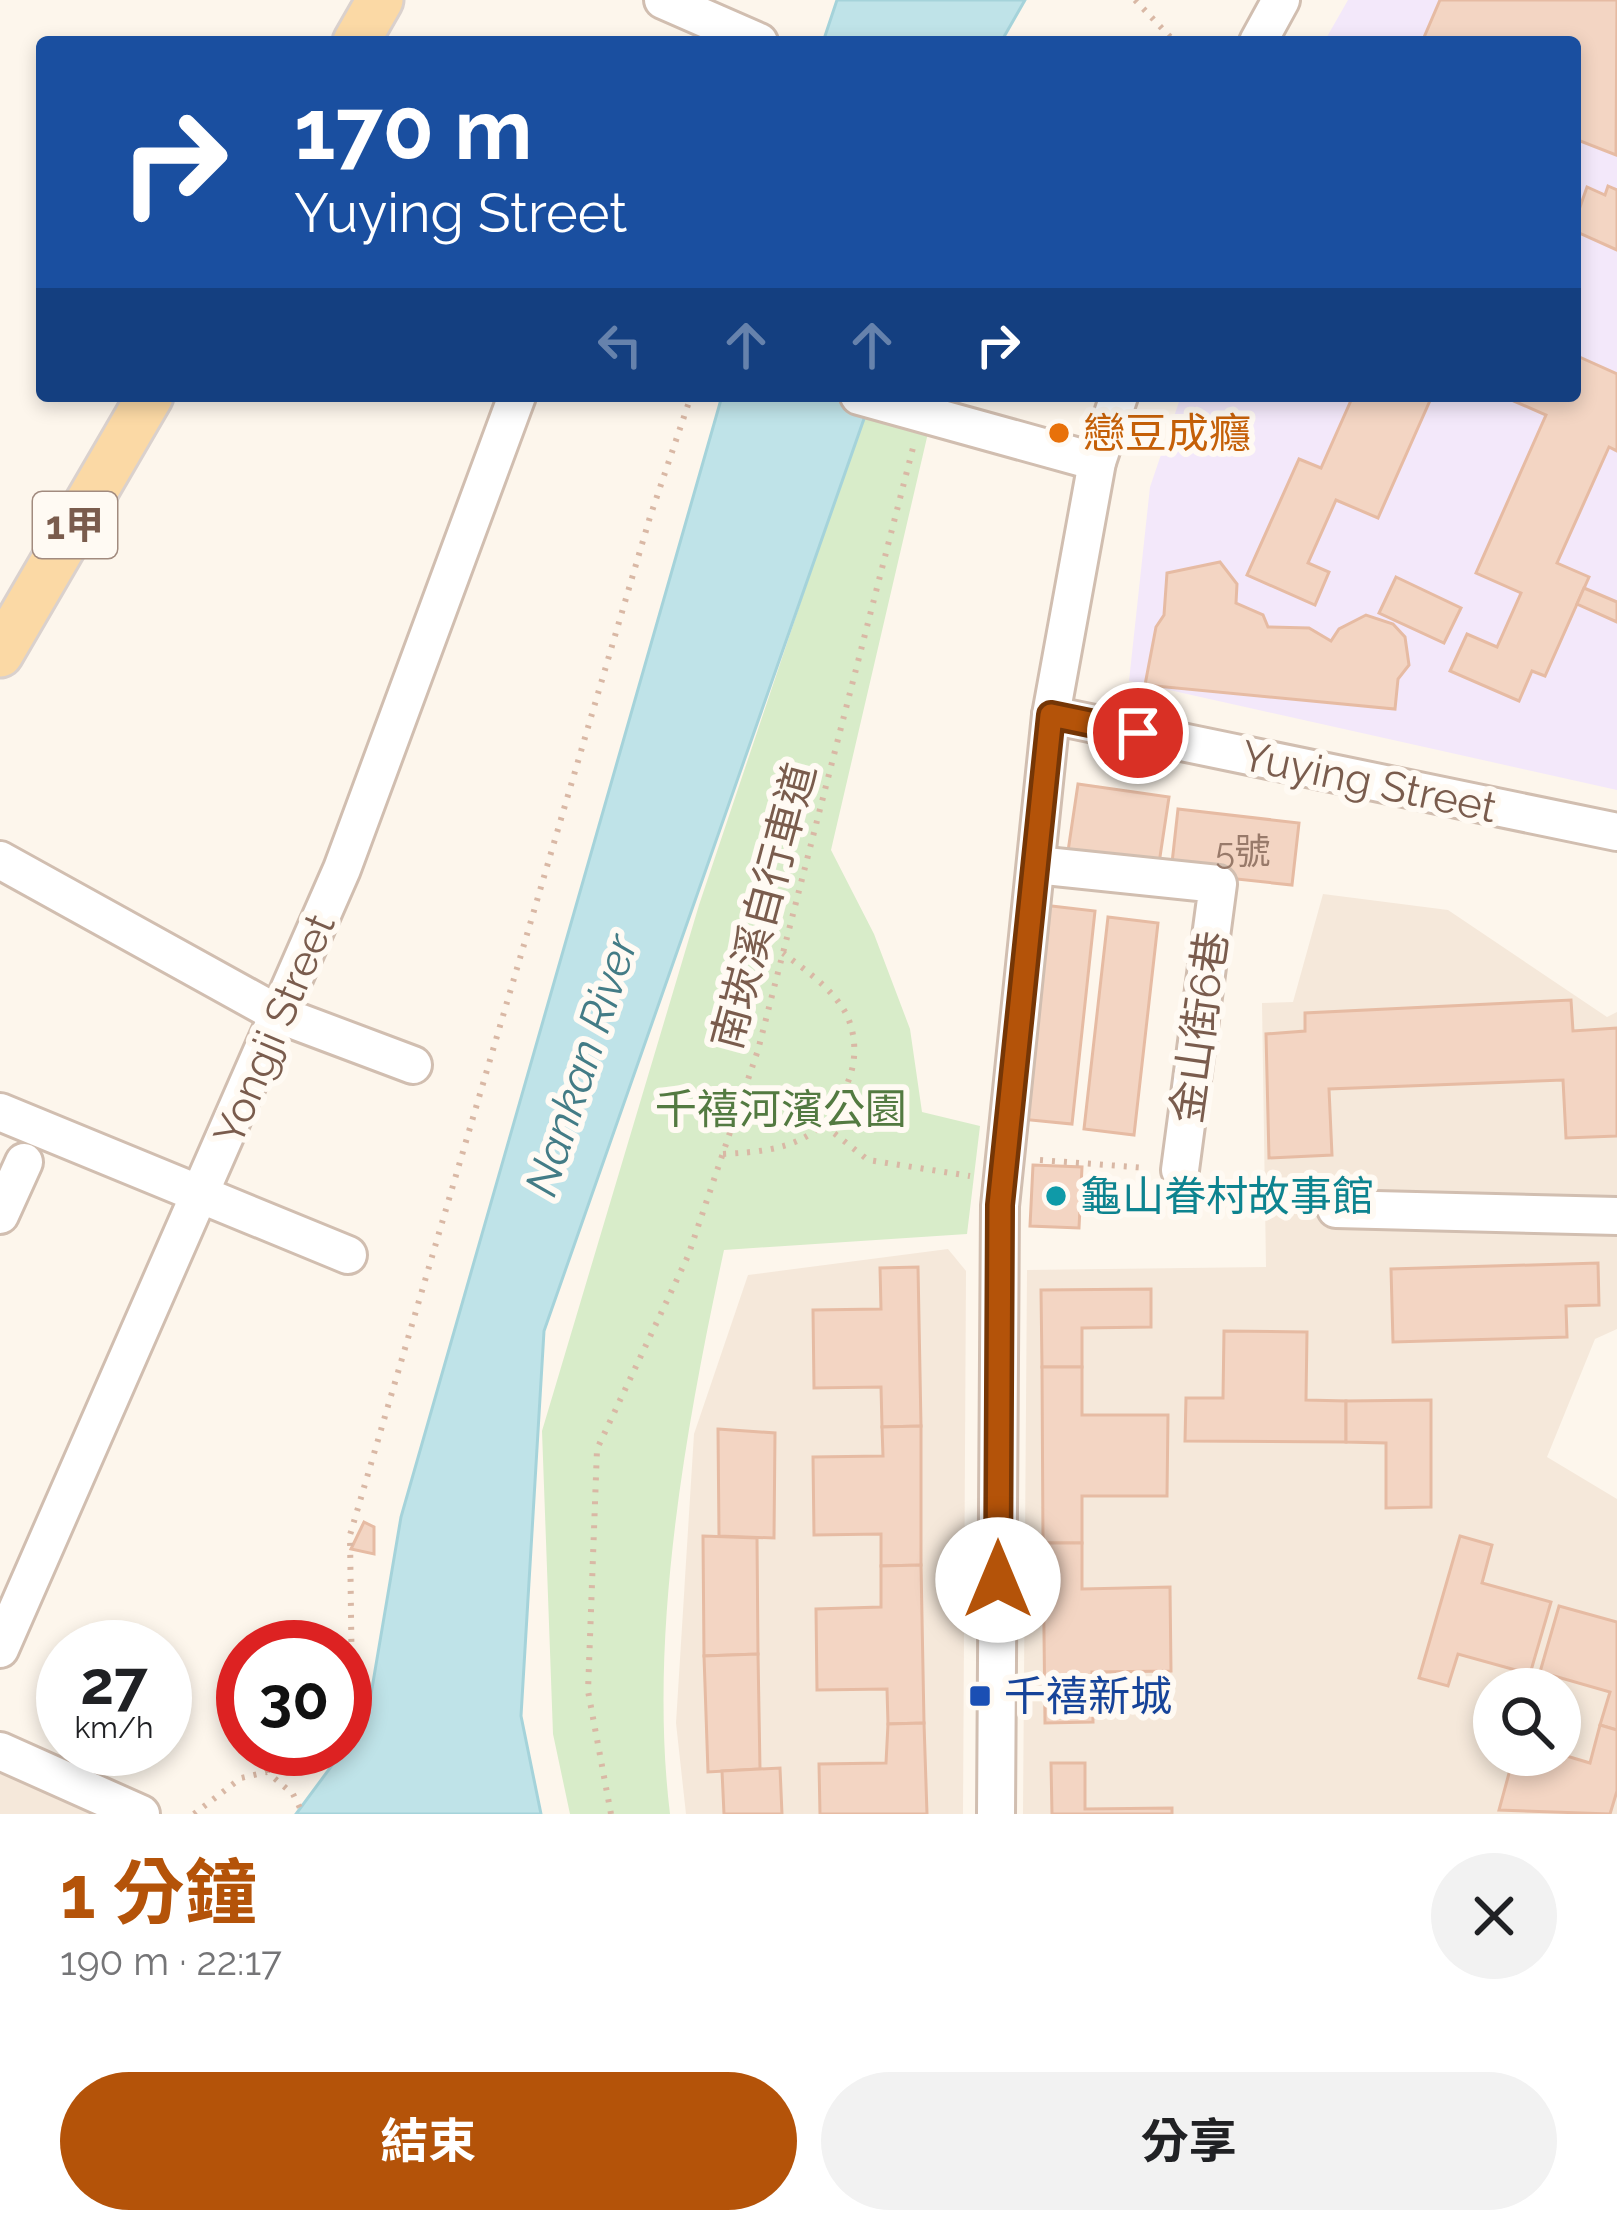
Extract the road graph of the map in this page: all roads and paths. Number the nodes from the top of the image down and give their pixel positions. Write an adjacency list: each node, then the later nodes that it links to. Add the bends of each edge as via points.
1 (380, 0): 6 (main road)
2 (663, 0): 5 (street)
3 (1135, 0): 8 (path)
4 (1281, 0): 9 (street)
5 (717, 11): 7 (street)
6 (359, 36)
7 (752, 36)
8 (1169, 36)
9 (1261, 36)
10 (147, 402): 17 (main road, 1甲)
11 (515, 402): 23 (street, Yongji Street)
12 (689, 402): 36 (path, via 350,1535)
13 (876, 402): 15 (street)
14 (1117, 402): 16 (street)
15 (917, 417): 16 (street); 22 (path, 南崁溪自行車道)
16 (1097, 462): 18 (street)
17 (0, 654)
18 (1051, 715): 19 (street, Yuying Street); 21 (street)
19 (1617, 832)
20 (0, 860): 23 (street)
21 (1036, 866): 29 (street); 30 (street, 金山街6巷, via 1218,884)
22 (783, 953): 26 (path, via 846,1012 857,1054); 27 (path, 南崁溪自行車道)
23 (280, 1015): 24 (street); 31 (street, Yongji Street)
24 (413, 1065)
25 (0, 1112): 31 (street)
26 (825, 1126): 27 (path, via 790,1145); 29 (path, via 868,1160 924,1172)
27 (723, 1154): 44 (path, 南崁溪自行車道, via 688,1256 597,1449 588,1691)
28 (24, 1162): 33 (street)
29 (1004, 1168): 30 (path); 45 (street)
30 (1180, 1170)
31 (201, 1198): 35 (street); 37 (street, Yongji Street)
32 (1336, 1209): 34 (street)
33 (0, 1215)
34 (1617, 1216)
35 (348, 1255)
36 (351, 1620)
37 (0, 1648)
38 (0, 1751): 41 (street)
39 (250, 1776): 42 (path)
40 (272, 1776): 43 (path)
41 (141, 1814)
42 (194, 1814)
43 (302, 1814)
44 (611, 1814)
45 (996, 1814)

